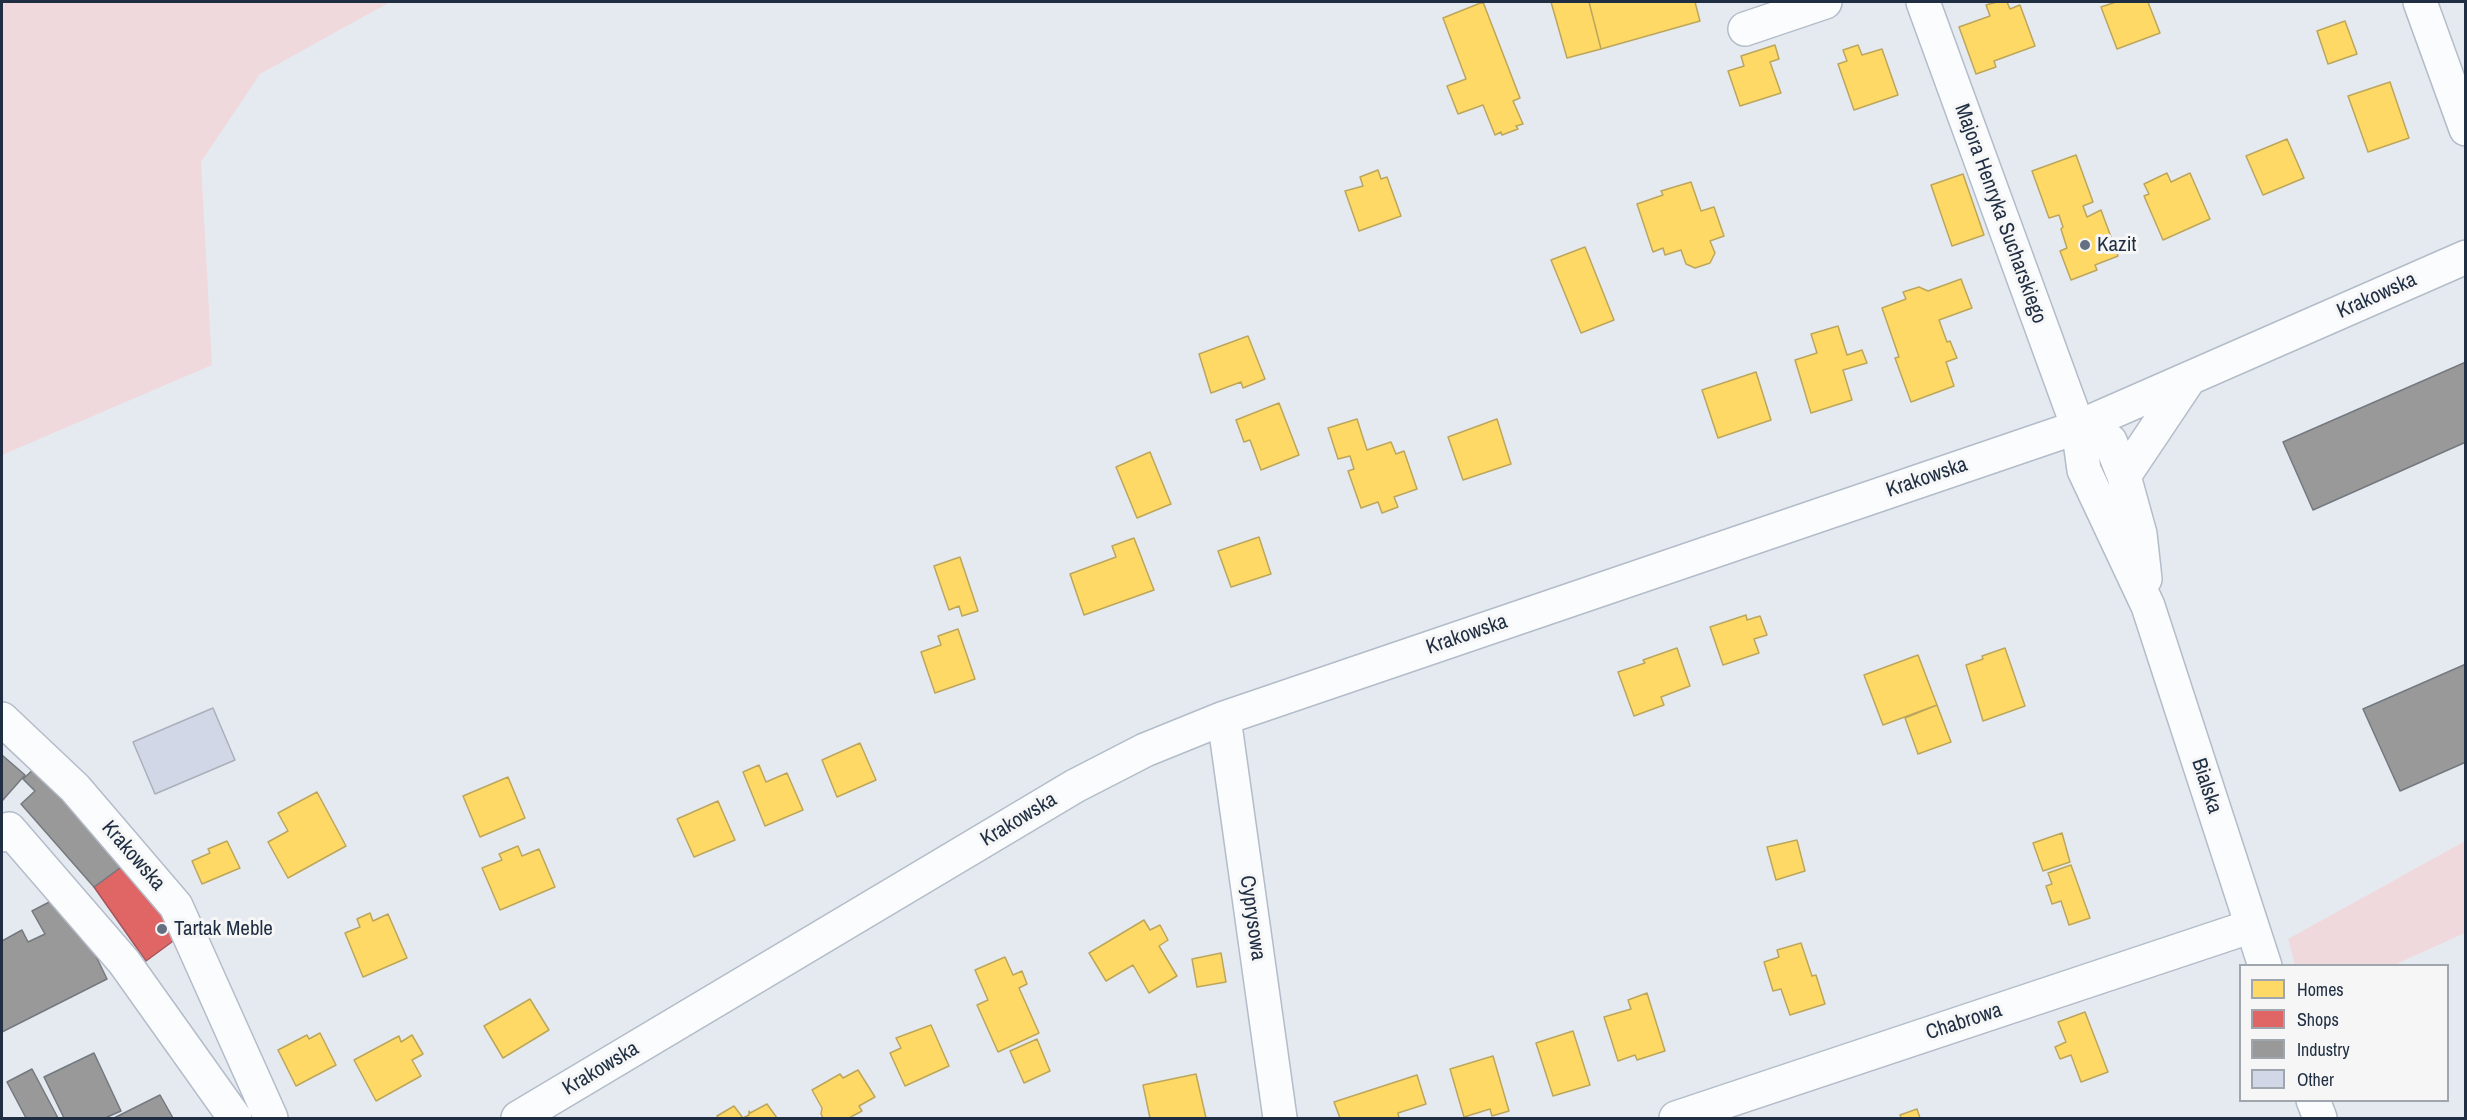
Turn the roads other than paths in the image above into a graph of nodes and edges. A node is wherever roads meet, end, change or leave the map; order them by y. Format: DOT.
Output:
graph roads {
  1 [pos="1825,2"];
  2 [pos="1923,2"];
  3 [pos="2420,2"];
  4 [pos="1744,29"];
  5 [pos="2466,129"];
  6 [pos="2466,257"];
  7 [pos="2188,379"];
  8 [pos="2078,427"];
  9 [pos="2041,439"];
  10 [pos="2084,470"];
  11 [pos="2124,476"];
  12 [pos="2148,606"];
  13 [pos="1224,718"];
  14 [pos="2,719"];
  15 [pos="2,835"];
  16 [pos="2252,926"];
  17 [pos="2264,964"];
  18 [pos="2313,1102"];
  19 [pos="236,1119"];
  20 [pos="271,1119"];
  21 [pos="518,1119"];
  22 [pos="1280,1119"];
  23 [pos="1676,1119"];
  24 [pos="2320,1119"];
  1 -- 4 [label="street"];
  2 -- 8 [label="street, Majora Henryka Sucharskiego"];
  3 -- 5 [label="street"];
  6 -- 7 [label="street, Krakowska"];
  7 -- 8 [label="street, Krakowska"];
  7 -- 11 [label="street"];
  8 -- 9 [label="street, Krakowska"];
  8 -- 10 [label="street, Bialska"];
  8 -- 11 [label="street, Bialska"];
  9 -- 10 [label="street, Bialska"];
  9 -- 13 [label="street, Krakowska"];
  10 -- 12 [label="street, Bialska"];
  11 -- 12 [label="street, Bialska"];
  12 -- 16 [label="street, Bialska"];
  13 -- 21 [label="street, Krakowska"];
  13 -- 22 [label="street, Cyprysowa"];
  14 -- 20 [label="street, Krakowska"];
  15 -- 19 [label="street"];
  16 -- 17 [label="street, Bialska"];
  16 -- 23 [label="street, Chabrowa"];
  18 -- 24 [label="street"];
}
